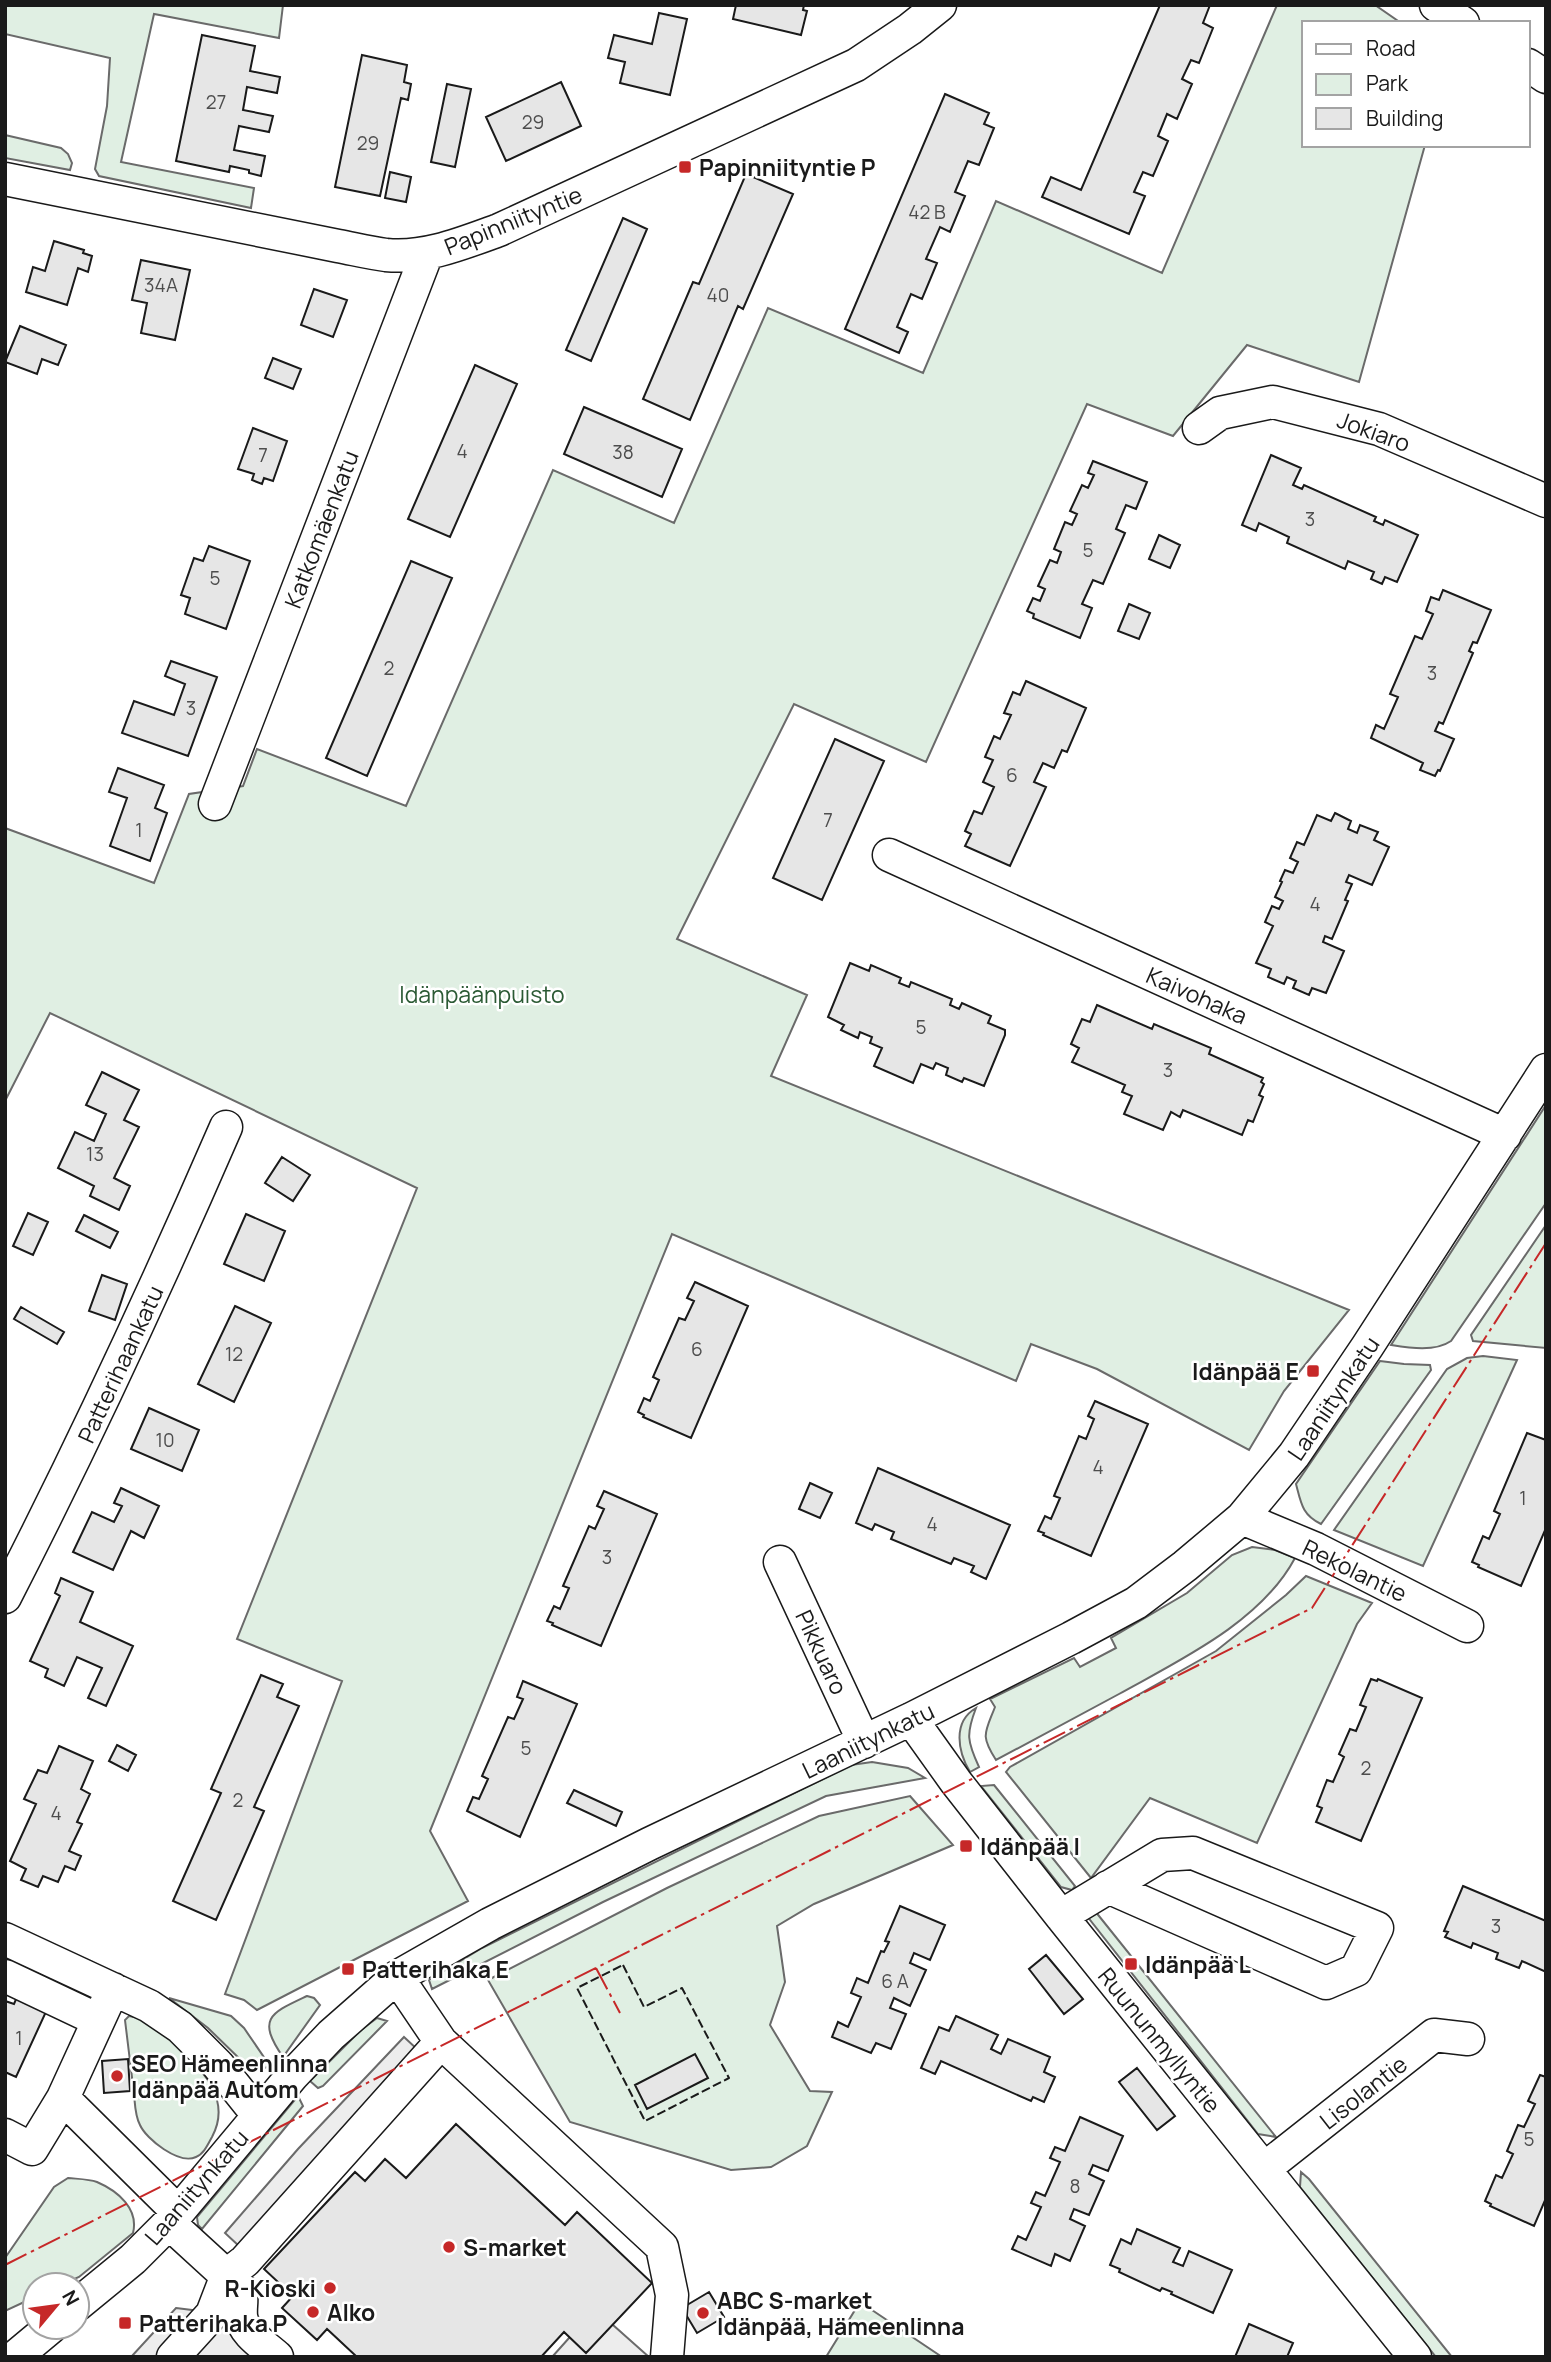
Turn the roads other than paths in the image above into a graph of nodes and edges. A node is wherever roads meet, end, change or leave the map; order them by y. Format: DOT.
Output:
graph roads {
  1 [pos="940,5"];
  2 [pos="1436,5"];
  3 [pos="1460,21"];
  4 [pos="1530,66"];
  5 [pos="1546,77"];
  6 [pos="5,179"];
  7 [pos="427,253"];
  8 [pos="1199,428"];
  9 [pos="1546,501"];
  10 [pos="215,804"];
  11 [pos="889,855"];
  12 [pos="1546,1070"];
  13 [pos="226,1127"];
  14 [pos="1505,1135"];
  15 [pos="1242,1518"];
  16 [pos="780,1562"];
  17 [pos="5,1597"];
  18 [pos="1467,1626"];
  19 [pos="911,1719"];
  20 [pos="864,1742"];
  21 [pos="1108,1887"];
  22 [pos="1061,1916"];
  23 [pos="5,1939"];
  24 [pos="5,1976"];
  25 [pos="397,1977"];
  26 [pos="113,1989"];
  27 [pos="98,2020"];
  28 [pos="1468,2039"];
  29 [pos="441,2042"];
  30 [pos="63,2098"];
  31 [pos="258,2115"];
  32 [pos="5,2135"];
  33 [pos="1264,2169"];
  34 [pos="173,2218"];
  35 [pos="227,2275"];
  36 [pos="91,2292"];
  37 [pos="21,2329"];
  38 [pos="5,2336"];
  39 [pos="34,2341"];
  40 [pos="15,2357"];
  41 [pos="173,2357"];
  42 [pos="277,2357"];
  43 [pos="667,2357"];
  44 [pos="1415,2357"];
  1 -- 7 [label="street, Papinniityntie"];
  2 -- 3 [label="street"];
  4 -- 5 [label="street"];
  6 -- 7 [label="street, Papinniityntie"];
  7 -- 10 [label="street, Katkomäenkatu"];
  8 -- 9 [label="street, Jokiaro"];
  11 -- 14 [label="street, Kaivohaka"];
  12 -- 14 [label="street, Laaniitynkatu"];
  13 -- 17 [label="street, Patterihaankatu"];
  14 -- 15 [label="street, Laaniitynkatu"];
  15 -- 18 [label="street, Rekolantie"];
  15 -- 19 [label="street, Laaniitynkatu"];
  16 -- 20 [label="street, Pikkuaro"];
  19 -- 20 [label="street, Laaniitynkatu"];
  19 -- 22 [label="street, Ruununmyllyntie"];
  20 -- 25 [label="street, Laaniitynkatu"];
  21 -- 21 [label="street"];
  21 -- 22 [label="street"];
  22 -- 33 [label="street, Ruununmyllyntie"];
  23 -- 26 [label="street"];
  24 -- 27 [label="street"];
  25 -- 29 [label="street"];
  25 -- 31 [label="street, Laaniitynkatu"];
  26 -- 27 [label="street"];
  26 -- 31 [label="street"];
  27 -- 30 [label="street"];
  28 -- 33 [label="street, Lisolantie"];
  29 -- 35 [label="street"];
  29 -- 43 [label="street"];
  30 -- 32 [label="street"];
  30 -- 34 [label="street"];
  31 -- 34 [label="street, Laaniitynkatu"];
  33 -- 44 [label="street, Ruununmyllyntie"];
  34 -- 35 [label="street"];
  34 -- 36 [label="street, Laaniitynkatu"];
  35 -- 41 [label="street"];
  35 -- 42 [label="street"];
  37 -- 38 [label="street"];
  39 -- 40 [label="street"];
}
